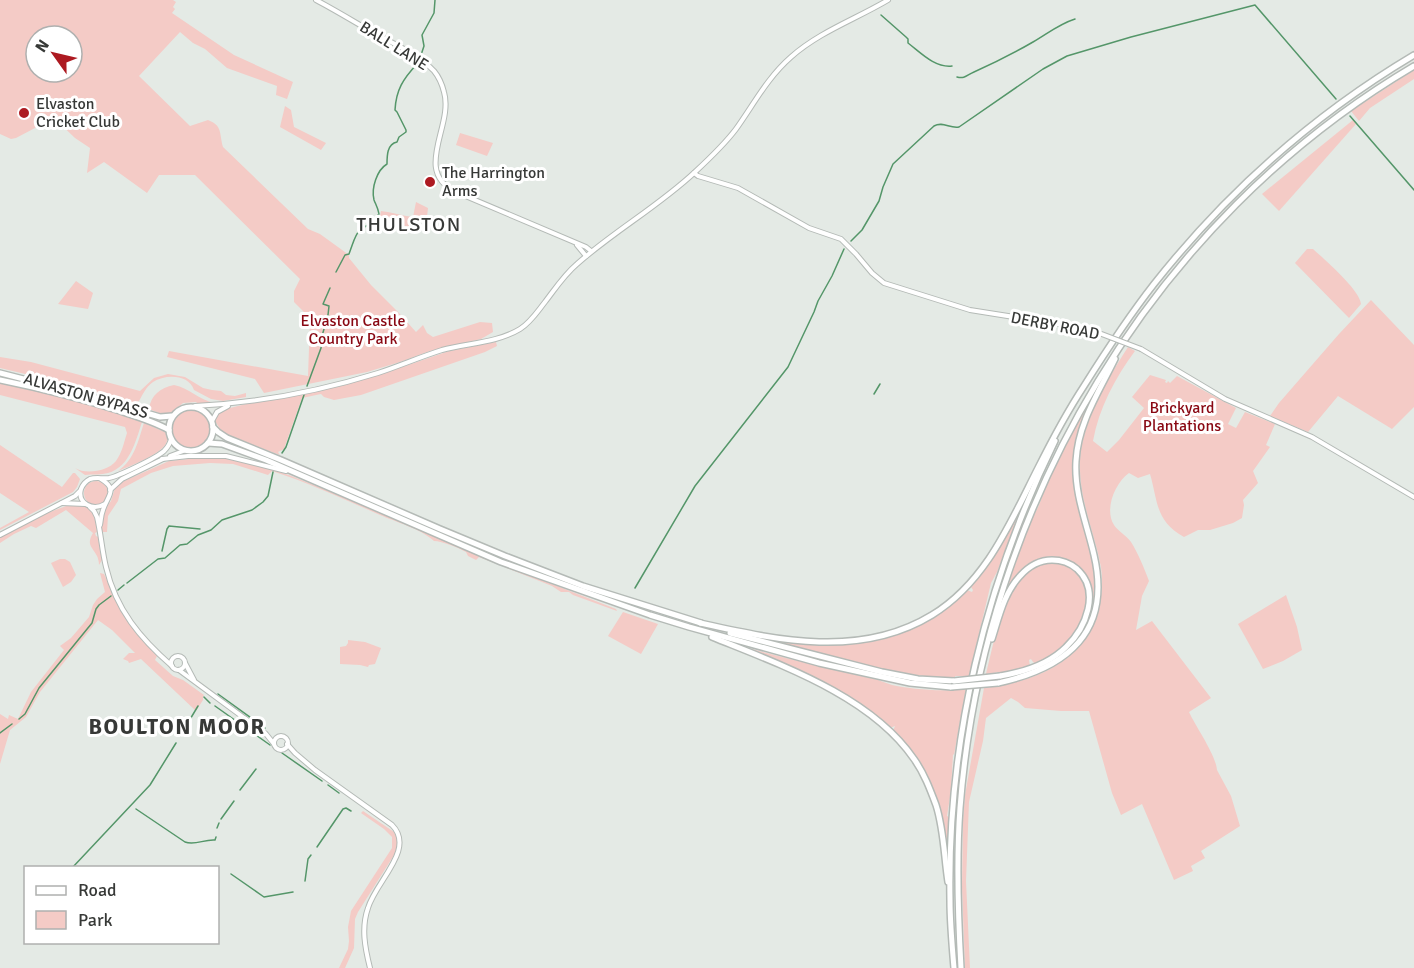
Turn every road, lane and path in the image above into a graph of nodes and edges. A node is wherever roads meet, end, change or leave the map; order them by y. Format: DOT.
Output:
graph roads {
  1 [pos="316,0"];
  2 [pos="888,0"];
  3 [pos="1414,55"];
  4 [pos="1414,66"];
  5 [pos="694,173"];
  6 [pos="574,243"];
  7 [pos="591,251"];
  8 [pos="586,256"];
  9 [pos="1120,346"];
  10 [pos="1098,364"];
  11 [pos="0,373"];
  12 [pos="0,380"];
  13 [pos="232,404"];
  14 [pos="195,406"];
  15 [pos="139,414"];
  16 [pos="172,417"];
  17 [pos="213,424"];
  18 [pos="169,430"];
  19 [pos="171,439"];
  20 [pos="208,443"];
  21 [pos="186,450"];
  22 [pos="162,459"];
  23 [pos="298,473"];
  24 [pos="100,479"];
  25 [pos="81,490"];
  26 [pos="110,490"];
  27 [pos="1414,497"];
  28 [pos="61,503"];
  29 [pos="105,504"];
  30 [pos="88,505"];
  31 [pos="100,529"];
  32 [pos="0,535"];
  33 [pos="700,623"];
  34 [pos="689,627"];
  35 [pos="160,655"];
  36 [pos="176,656"];
  37 [pos="185,663"];
  38 [pos="172,666"];
  39 [pos="179,670"];
  40 [pos="980,674"];
  41 [pos="999,679"];
  42 [pos="196,683"];
  43 [pos="952,684"];
  44 [pos="266,734"];
  45 [pos="278,737"];
  46 [pos="274,744"];
  47 [pos="288,744"];
  48 [pos="283,749"];
  49 [pos="295,753"];
  50 [pos="950,899"];
  51 [pos="370,968"];
  52 [pos="954,968"];
  53 [pos="961,968"];
  1 -- 6 [label="street, BALL LANE"];
  2 -- 5 [label="street"];
  3 -- 10 [label="highway"];
  4 -- 9 [label="highway"];
  5 -- 7 [label="street"];
  5 -- 27 [label="street, DERBY ROAD, bridge"];
  6 -- 7 [label="street"];
  6 -- 8 [label="street"];
  7 -- 8 [label="street"];
  8 -- 13 [label="street"];
  9 -- 40 [label="highway"];
  9 -- 41 [label="highway"];
  10 -- 33 [label="highway"];
  10 -- 50 [label="highway"];
  11 -- 15 [label="highway, ALVASTON BYPASS"];
  12 -- 15 [label="highway, ALVASTON BYPASS"];
  13 -- 14 [label="street"];
  13 -- 17 [label="street"];
  14 -- 16 [label="highway"];
  14 -- 17 [label="highway"];
  15 -- 16 [label="highway, ALVASTON BYPASS"];
  15 -- 18 [label="highway, ALVASTON BYPASS"];
  16 -- 18 [label="highway"];
  17 -- 20 [label="highway"];
  17 -- 33 [label="highway"];
  18 -- 19 [label="highway"];
  19 -- 21 [label="highway"];
  19 -- 24 [label="street"];
  20 -- 21 [label="highway"];
  20 -- 23 [label="highway"];
  21 -- 22 [label="street"];
  22 -- 23 [label="street"];
  22 -- 26 [label="street"];
  23 -- 34 [label="highway"];
  24 -- 25 [label="street"];
  24 -- 26 [label="street"];
  25 -- 28 [label="street"];
  25 -- 30 [label="street"];
  26 -- 29 [label="street"];
  28 -- 30 [label="street"];
  28 -- 32 [label="street"];
  29 -- 30 [label="street"];
  29 -- 31 [label="street"];
  30 -- 31 [label="street"];
  31 -- 35 [label="street"];
  33 -- 43 [label="highway"];
  34 -- 43 [label="highway"];
  34 -- 50 [label="highway"];
  35 -- 36 [label="street"];
  35 -- 38 [label="street"];
  36 -- 37 [label="street"];
  36 -- 38 [label="street"];
  37 -- 39 [label="street"];
  37 -- 42 [label="street"];
  38 -- 39 [label="street"];
  39 -- 42 [label="street"];
  40 -- 41 [label="highway"];
  40 -- 53 [label="highway"];
  41 -- 43 [label="highway, bridge"];
  42 -- 44 [label="street"];
  44 -- 45 [label="street"];
  44 -- 46 [label="street"];
  45 -- 46 [label="street"];
  45 -- 47 [label="street"];
  46 -- 48 [label="street"];
  47 -- 48 [label="street"];
  47 -- 49 [label="street"];
  48 -- 49 [label="street"];
  49 -- 51 [label="street"];
  50 -- 52 [label="highway"];
}
